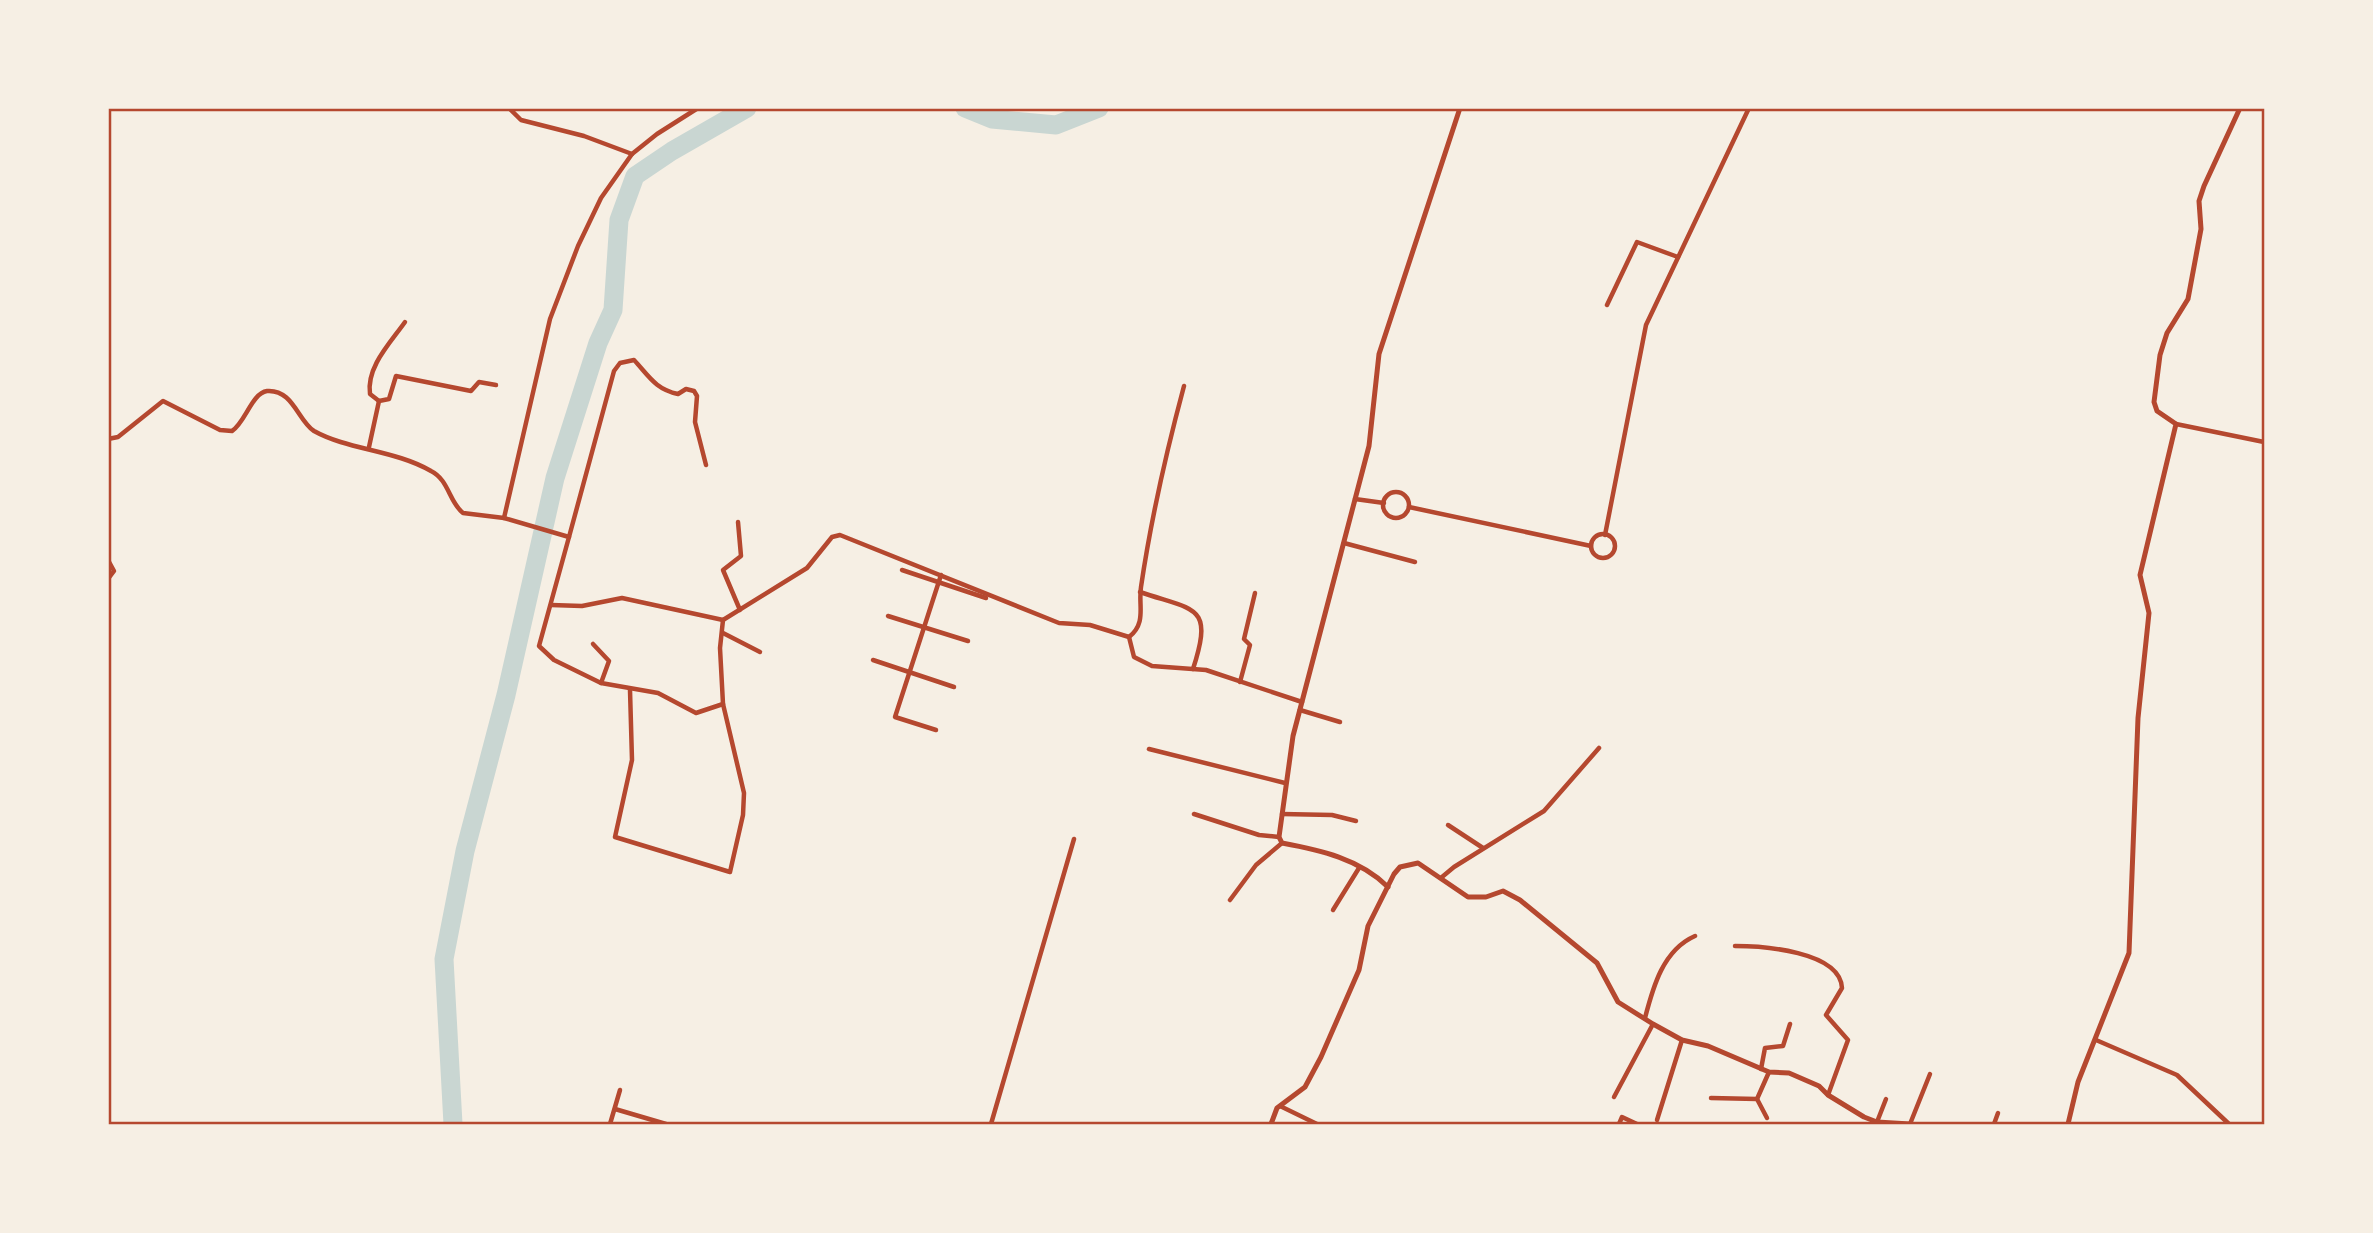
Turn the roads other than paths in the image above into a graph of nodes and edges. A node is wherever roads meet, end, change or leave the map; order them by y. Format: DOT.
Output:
graph roads {
  1 [pos="509,108"];
  2 [pos="698,108"];
  3 [pos="1460,108"];
  4 [pos="1749,108"];
  5 [pos="2240,108"];
  6 [pos="632,154"];
  7 [pos="1678,257"];
  8 [pos="1607,305"];
  9 [pos="405,322"];
  10 [pos="496,385"];
  11 [pos="1184,386"];
  12 [pos="379,401"];
  13 [pos="2176,425"];
  14 [pos="108,439"];
  15 [pos="2264,442"];
  16 [pos="369,447"];
  17 [pos="706,465"];
  18 [pos="1355,499"];
  19 [pos="1384,503"];
  20 [pos="1409,507"];
  21 [pos="504,518"];
  22 [pos="738,522"];
  23 [pos="1605,535"];
  24 [pos="569,537"];
  25 [pos="1344,544"];
  26 [pos="1591,546"];
  27 [pos="108,560"];
  28 [pos="1415,562"];
  29 [pos="902,570"];
  30 [pos="941,575"];
  31 [pos="108,579"];
  32 [pos="939,582"];
  33 [pos="1140,592"];
  34 [pos="1255,593"];
  35 [pos="986,598"];
  36 [pos="551,605"];
  37 [pos="740,610"];
  38 [pos="888,616"];
  39 [pos="723,620"];
  40 [pos="924,627"];
  41 [pos="723,633"];
  42 [pos="1129,637"];
  43 [pos="968,642"];
  44 [pos="593,644"];
  45 [pos="760,652"];
  46 [pos="873,660"];
  47 [pos="1193,669"];
  48 [pos="909,672"];
  49 [pos="1240,681"];
  50 [pos="601,683"];
  51 [pos="954,687"];
  52 [pos="631,690"];
  53 [pos="1302,702"];
  54 [pos="723,704"];
  55 [pos="1300,710"];
  56 [pos="1340,722"];
  57 [pos="936,730"];
  58 [pos="1600,748"];
  59 [pos="1149,749"];
  60 [pos="1285,783"];
  61 [pos="1194,814"];
  62 [pos="1282,814"];
  63 [pos="1356,821"];
  64 [pos="1448,825"];
  65 [pos="1074,839"];
  66 [pos="1281,840"];
  67 [pos="1483,848"];
  68 [pos="1359,868"];
  69 [pos="1442,877"];
  70 [pos="1388,887"];
  71 [pos="1230,900"];
  72 [pos="1333,910"];
  73 [pos="1695,936"];
  74 [pos="1735,946"];
  75 [pos="1645,1018"];
  76 [pos="1653,1024"];
  77 [pos="1790,1024"];
  78 [pos="1682,1040"];
  79 [pos="2096,1040"];
  80 [pos="1761,1069"];
  81 [pos="1769,1072"];
  82 [pos="1930,1074"];
  83 [pos="620,1090"];
  84 [pos="1828,1095"];
  85 [pos="1614,1097"];
  86 [pos="1711,1098"];
  87 [pos="1757,1099"];
  88 [pos="1886,1099"];
  89 [pos="1280,1105"];
  90 [pos="615,1109"];
  91 [pos="1998,1113"];
  92 [pos="1767,1118"];
  93 [pos="1657,1120"];
  94 [pos="1877,1122"];
  95 [pos="1910,1124"];
  96 [pos="610,1125"];
  97 [pos="666,1125"];
  98 [pos="990,1125"];
  99 [pos="1271,1125"];
  100 [pos="1317,1125"];
  101 [pos="1619,1125"];
  102 [pos="1637,1125"];
  103 [pos="1994,1125"];
  104 [pos="2068,1125"];
  105 [pos="2229,1125"];
  1 -- 6 [label="street"];
  2 -- 6 [label="street"];
  3 -- 18 [label="street"];
  4 -- 7 [label="street"];
  5 -- 13 [label="street"];
  6 -- 21 [label="street"];
  7 -- 8 [label="street"];
  7 -- 23 [label="street"];
  9 -- 12 [label="street"];
  10 -- 12 [label="street"];
  11 -- 33 [label="street"];
  12 -- 16 [label="street"];
  13 -- 15 [label="street"];
  13 -- 79 [label="street"];
  14 -- 16 [label="street"];
  16 -- 21 [label="street"];
  17 -- 24 [label="street"];
  18 -- 19 [label="street"];
  18 -- 25 [label="street"];
  19 -- 20 [label="street"];
  19 -- 20 [label="street"];
  20 -- 26 [label="street"];
  21 -- 24 [label="street"];
  22 -- 37 [label="street"];
  23 -- 26 [label="street"];
  23 -- 26 [label="street"];
  24 -- 36 [label="street"];
  25 -- 28 [label="street"];
  25 -- 53 [label="street"];
  27 -- 31 [label="street"];
  29 -- 32 [label="street"];
  30 -- 32 [label="street"];
  30 -- 37 [label="street"];
  30 -- 42 [label="street"];
  32 -- 35 [label="street"];
  32 -- 40 [label="street"];
  33 -- 42 [label="street"];
  33 -- 47 [label="street"];
  34 -- 49 [label="street"];
  36 -- 39 [label="street"];
  36 -- 50 [label="street"];
  37 -- 39 [label="street"];
  38 -- 40 [label="street"];
  39 -- 41 [label="street"];
  40 -- 43 [label="street"];
  40 -- 48 [label="street"];
  41 -- 45 [label="street"];
  41 -- 54 [label="street"];
  42 -- 47 [label="street"];
  44 -- 50 [label="street"];
  46 -- 48 [label="street"];
  47 -- 49 [label="street"];
  48 -- 51 [label="street"];
  48 -- 57 [label="street"];
  49 -- 53 [label="street"];
  50 -- 52 [label="street"];
  52 -- 54 [label="street"];
  52 -- 54 [label="street"];
  53 -- 55 [label="street"];
  55 -- 56 [label="street"];
  55 -- 60 [label="street"];
  58 -- 67 [label="street"];
  59 -- 60 [label="street"];
  60 -- 62 [label="street"];
  61 -- 66 [label="street"];
  62 -- 63 [label="street"];
  62 -- 66 [label="street"];
  64 -- 67 [label="street"];
  65 -- 98 [label="street"];
  66 -- 68 [label="street"];
  66 -- 71 [label="street"];
  67 -- 69 [label="street"];
  68 -- 70 [label="street"];
  68 -- 72 [label="street"];
  69 -- 70 [label="street"];
  69 -- 75 [label="street"];
  70 -- 89 [label="street"];
  73 -- 75 [label="street"];
  74 -- 84 [label="street"];
  75 -- 76 [label="street"];
  76 -- 78 [label="street"];
  76 -- 85 [label="street"];
  77 -- 80 [label="street"];
  78 -- 80 [label="street"];
  78 -- 93 [label="street"];
  79 -- 104 [label="street"];
  79 -- 105 [label="street"];
  80 -- 81 [label="street"];
  81 -- 84 [label="street"];
  81 -- 87 [label="street"];
  82 -- 95 [label="street"];
  83 -- 90 [label="street"];
  84 -- 94 [label="street"];
  86 -- 87 [label="street"];
  87 -- 92 [label="street"];
  88 -- 94 [label="street"];
  89 -- 99 [label="street"];
  89 -- 100 [label="street"];
  90 -- 96 [label="street"];
  90 -- 97 [label="street"];
  91 -- 103 [label="street"];
  94 -- 95 [label="street"];
  101 -- 102 [label="street"];
}
